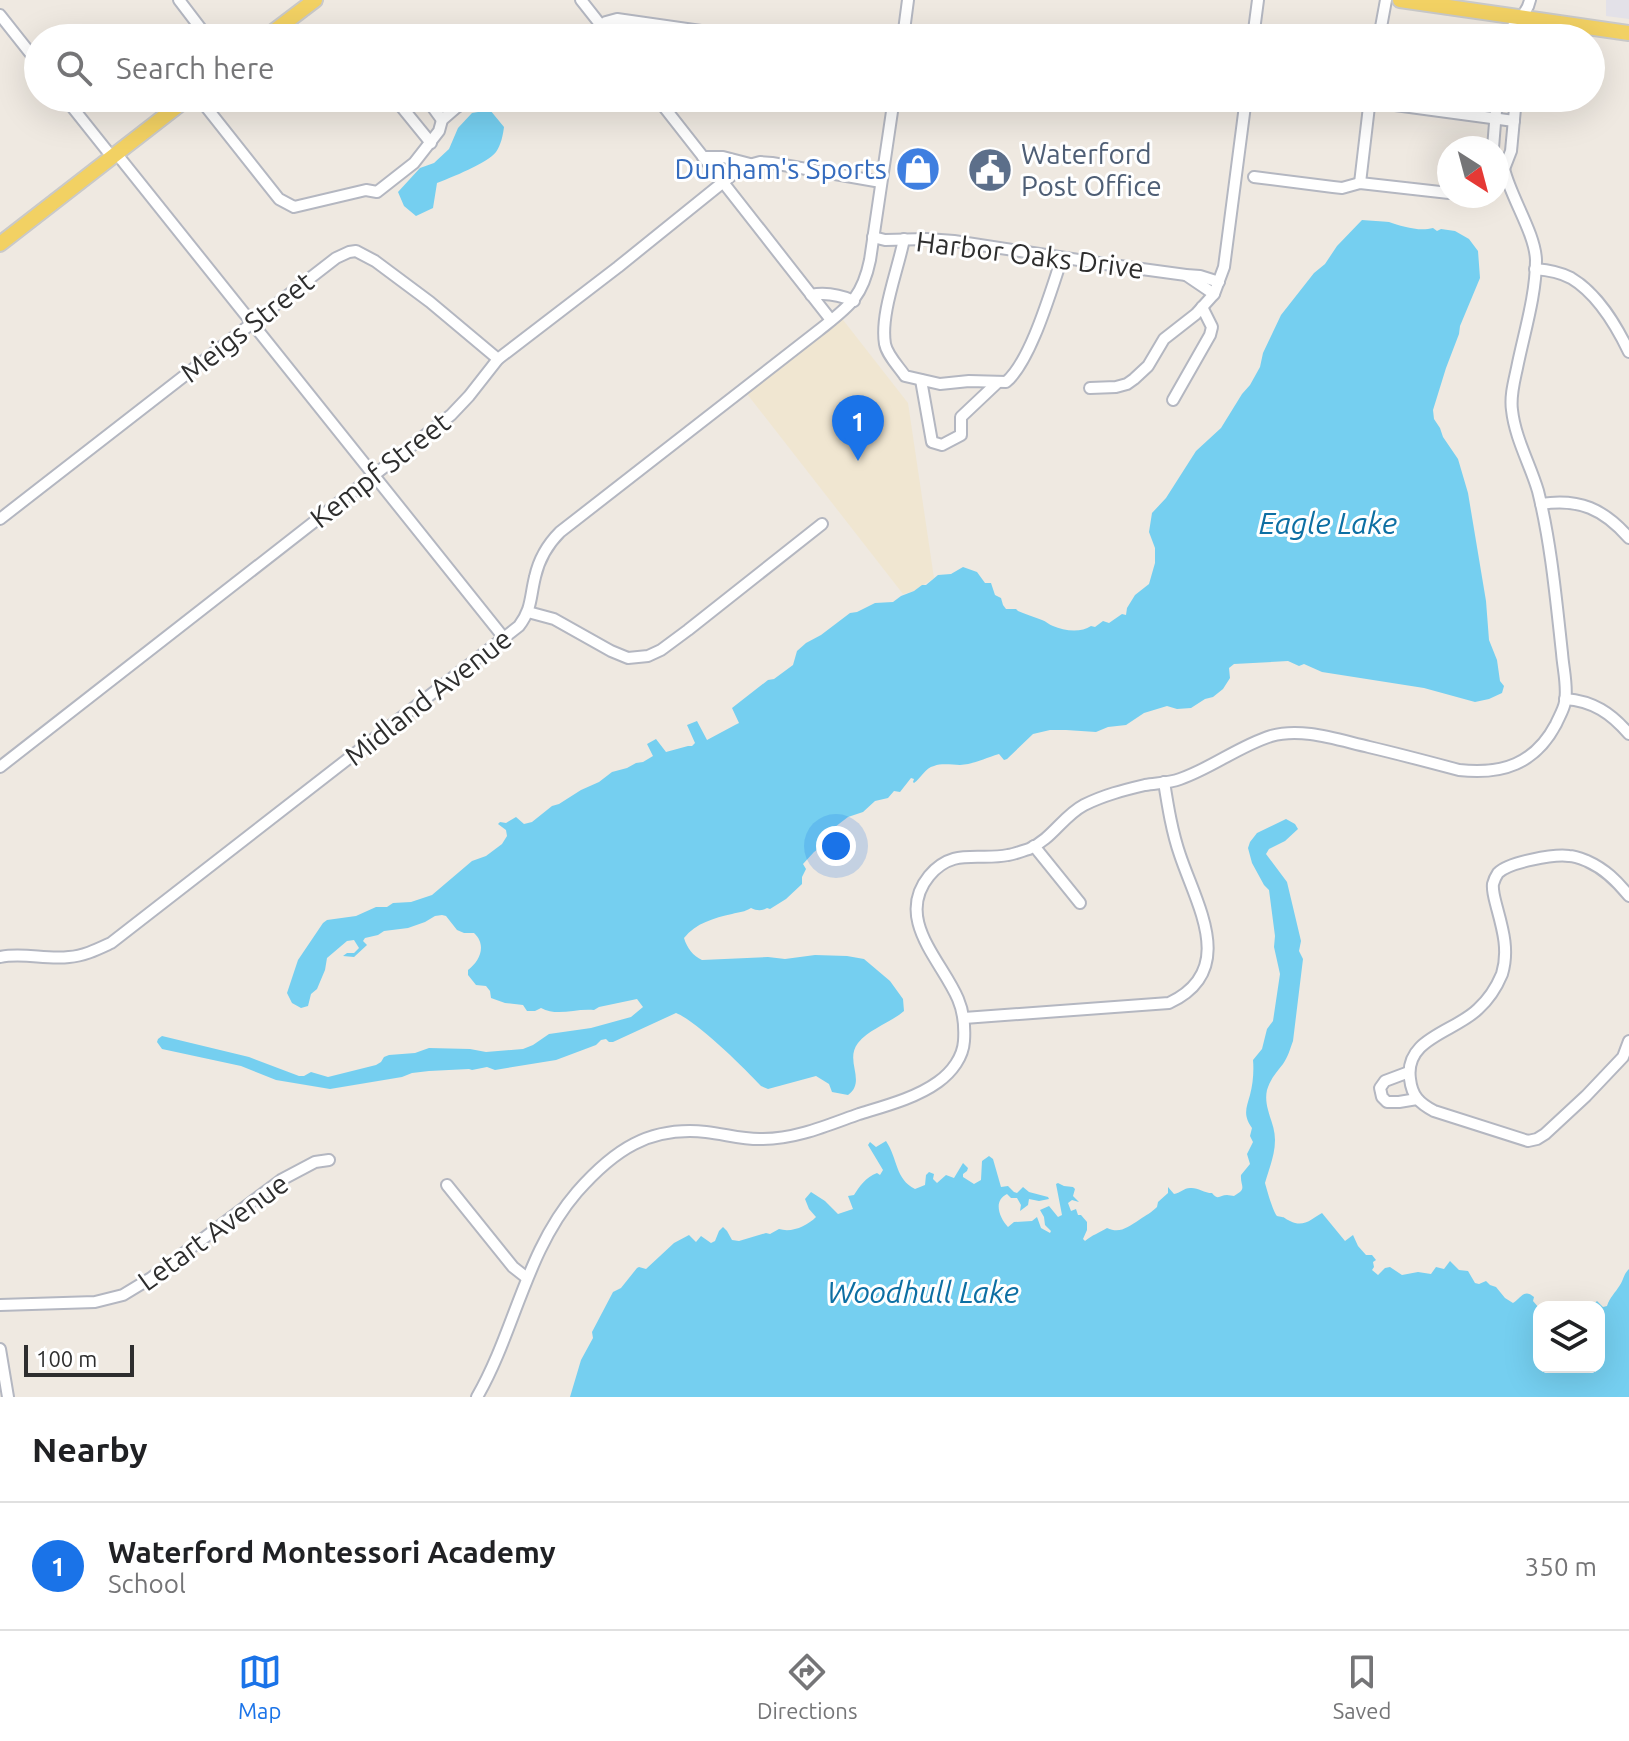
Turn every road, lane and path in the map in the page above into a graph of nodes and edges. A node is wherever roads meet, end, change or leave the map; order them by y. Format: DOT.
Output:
graph roads {
  1 [pos="315,0"];
  2 [pos="581,0"];
  3 [pos="908,0"];
  4 [pos="1258,0"];
  5 [pos="1386,0"];
  6 [pos="1400,0"];
  7 [pos="1530,0"];
  8 [pos="179,1"];
  9 [pos="0,15"];
  10 [pos="1522,17"];
  11 [pos="197,24"];
  12 [pos="283,24"];
  13 [pos="599,24"];
  14 [pos="604,24"];
  15 [pos="652,24"];
  16 [pos="905,24"];
  17 [pos="1255,24"];
  18 [pos="1382,24"];
  19 [pos="1515,24"];
  20 [pos="1522,24"];
  21 [pos="1569,24"];
  22 [pos="1605,29"];
  23 [pos="1629,33"];
  24 [pos="24,45"];
  25 [pos="77,112"];
  26 [pos="170,112"];
  27 [pos="210,112"];
  28 [pos="406,112"];
  29 [pos="436,112"];
  30 [pos="451,112"];
  31 [pos="668,112"];
  32 [pos="892,112"];
  33 [pos="1244,112"];
  34 [pos="1369,112"];
  35 [pos="1448,112"];
  36 [pos="1495,112"];
  37 [pos="1515,112"];
  38 [pos="1494,119"];
  39 [pos="442,120"];
  40 [pos="1514,121"];
  41 [pos="1493,136"];
  42 [pos="431,143"];
  43 [pos="114,155"];
  44 [pos="1509,156"];
  45 [pos="703,157"];
  46 [pos="750,164"];
  47 [pos="1254,177"];
  48 [pos="881,182"];
  49 [pos="724,183"];
  50 [pos="1360,183"];
  51 [pos="1509,186"];
  52 [pos="1437,192"];
  53 [pos="873,237"];
  54 [pos="904,239"];
  55 [pos="0,244"];
  56 [pos="1062,258"];
  57 [pos="1535,269"];
  58 [pos="1186,275"];
  59 [pos="1219,282"];
  60 [pos="1214,294"];
  61 [pos="811,295"];
  62 [pos="854,301"];
  63 [pos="1202,307"];
  64 [pos="831,320"];
  65 [pos="253,324"];
  66 [pos="1629,352"];
  67 [pos="498,359"];
  68 [pos="921,380"];
  69 [pos="997,383"];
  70 [pos="1090,388"];
  71 [pos="1173,400"];
  72 [pos="374,475"];
  73 [pos="1541,504"];
  74 [pos="0,519"];
  75 [pos="822,524"];
  76 [pos="1629,538"];
  77 [pos="528,612"];
  78 [pos="504,638"];
  79 [pos="1565,699"];
  80 [pos="1629,734"];
  81 [pos="0,767"];
  82 [pos="1164,782"];
  83 [pos="1034,846"];
  84 [pos="1629,896"];
  85 [pos="1080,903"];
  86 [pos="0,957"];
  87 [pos="964,1018"];
  88 [pos="1629,1041"];
  89 [pos="1409,1072"];
  90 [pos="1417,1099"];
  91 [pos="329,1160"];
  92 [pos="447,1185"];
  93 [pos="527,1278"];
  94 [pos="0,1305"];
  95 [pos="0,1349"];
  96 [pos="8,1397"];
  97 [pos="477,1397"];
  1 -- 12 [label="main road"];
  2 -- 13 [label="street"];
  3 -- 16 [label="street"];
  4 -- 17 [label="street"];
  5 -- 18 [label="street"];
  6 -- 10 [label="main road"];
  7 -- 10 [label="street"];
  8 -- 11 [label="street"];
  9 -- 24 [label="street"];
  10 -- 19 [label="street"];
  10 -- 20 [label="street"];
  10 -- 21 [label="main road"];
  14 -- 15 [label="street"];
  22 -- 23 [label="main road"];
  25 -- 43 [label="street"];
  26 -- 43 [label="main road"];
  27 -- 42 [label="street"];
  28 -- 42 [label="street"];
  29 -- 39 [label="street"];
  30 -- 39 [label="street"];
  31 -- 45 [label="street"];
  32 -- 48 [label="street, Midland Avenue"];
  33 -- 59 [label="street"];
  34 -- 50 [label="street"];
  35 -- 38 [label="street"];
  36 -- 38 [label="street"];
  37 -- 40 [label="street"];
  38 -- 40 [label="street"];
  38 -- 41 [label="street"];
  39 -- 42 [label="street"];
  40 -- 44 [label="street"];
  43 -- 55 [label="main road"];
  43 -- 65 [label="street"];
  45 -- 46 [label="street"];
  45 -- 49 [label="street"];
  46 -- 48 [label="street"];
  46 -- 49 [label="street, Kempf Street"];
  47 -- 50 [label="street"];
  48 -- 53 [label="street, Midland Avenue"];
  49 -- 61 [label="street"];
  49 -- 67 [label="street, Kempf Street"];
  50 -- 52 [label="street"];
  51 -- 57 [label="street"];
  53 -- 54 [label="street, Harbor Oaks Drive"];
  53 -- 62 [label="street, Midland Avenue"];
  54 -- 56 [label="street, Harbor Oaks Drive"];
  54 -- 68 [label="street"];
  56 -- 58 [label="street, Harbor Oaks Drive"];
  56 -- 69 [label="street"];
  57 -- 66 [label="street"];
  57 -- 73 [label="street"];
  58 -- 59 [label="street, Harbor Oaks Drive"];
  58 -- 60 [label="street"];
  59 -- 60 [label="street"];
  60 -- 63 [label="street"];
  61 -- 62 [label="street"];
  61 -- 64 [label="street"];
  62 -- 64 [label="street, Midland Avenue"];
  63 -- 70 [label="street"];
  63 -- 71 [label="street"];
  64 -- 77 [label="street, Midland Avenue"];
  65 -- 67 [label="street, Meigs Street"];
  65 -- 72 [label="street"];
  65 -- 74 [label="street, Meigs Street"];
  67 -- 72 [label="street, Kempf Street"];
  68 -- 69 [label="street"];
  68 -- 69 [label="street"];
  72 -- 78 [label="street"];
  72 -- 81 [label="street, Kempf Street"];
  73 -- 76 [label="street"];
  73 -- 79 [label="street"];
  75 -- 77 [label="street"];
  77 -- 78 [label="street, Midland Avenue"];
  78 -- 86 [label="street, Midland Avenue"];
  79 -- 80 [label="street"];
  79 -- 82 [label="street"];
  82 -- 83 [label="street"];
  82 -- 87 [label="street"];
  83 -- 85 [label="street"];
  83 -- 87 [label="street"];
  84 -- 89 [label="street"];
  87 -- 93 [label="street"];
  88 -- 90 [label="street"];
  89 -- 90 [label="street"];
  89 -- 90 [label="street"];
  91 -- 94 [label="street, Letart Avenue"];
  92 -- 93 [label="street"];
  93 -- 97 [label="street"];
  95 -- 96 [label="street"];
}
